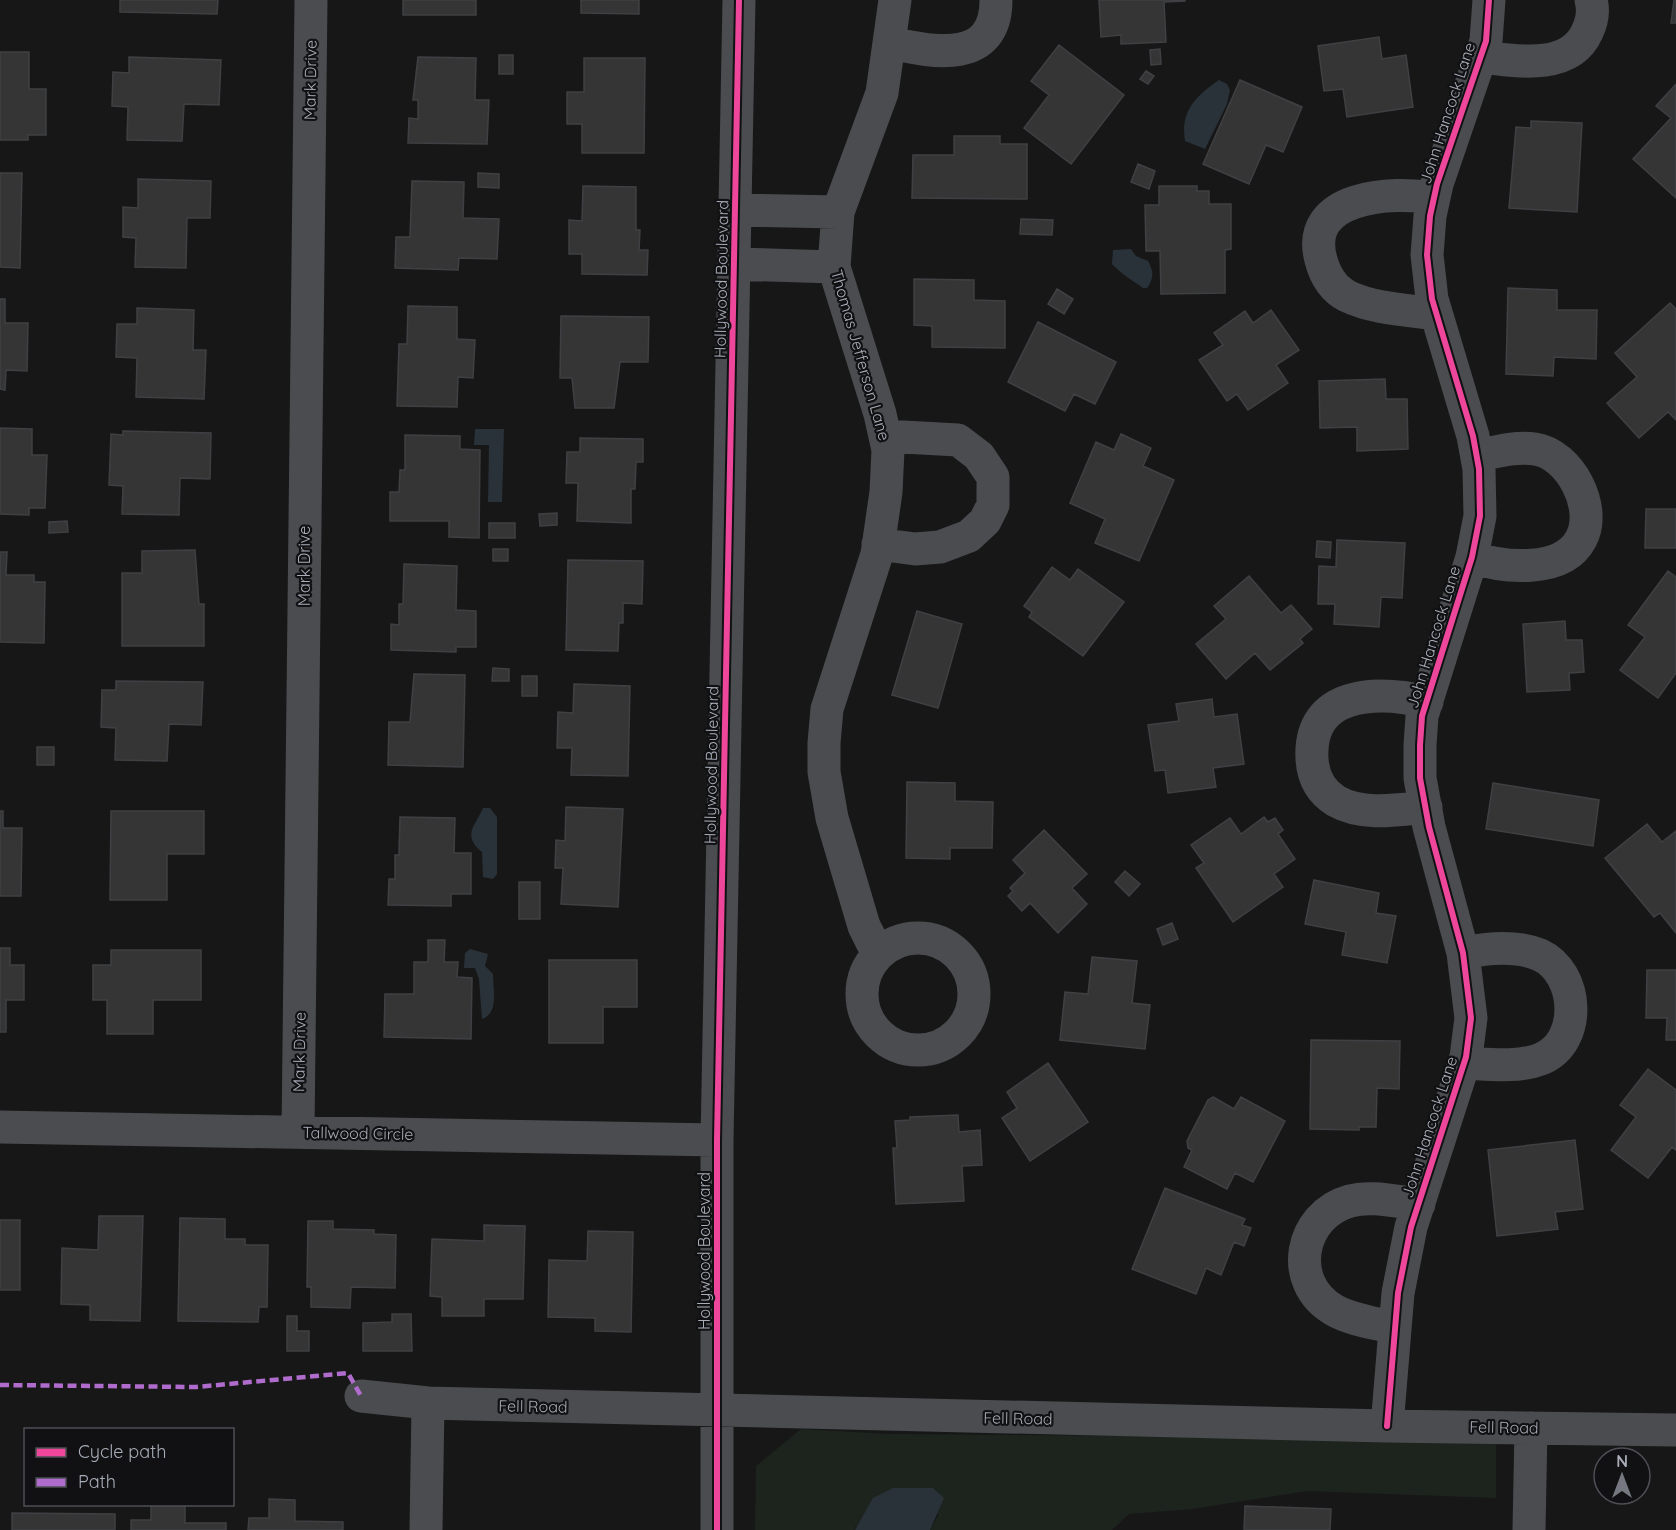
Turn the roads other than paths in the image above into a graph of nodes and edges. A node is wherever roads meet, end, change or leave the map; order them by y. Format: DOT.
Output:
graph roads {
  1 [pos="311,0"];
  2 [pos="740,0"];
  3 [pos="895,0"];
  4 [pos="996,0"];
  5 [pos="1489,0"];
  6 [pos="1591,0"];
  7 [pos="891,43"];
  8 [pos="1481,57"];
  9 [pos="1434,198"];
  10 [pos="736,210"];
  11 [pos="838,212"];
  12 [pos="735,264"];
  13 [pos="834,267"];
  14 [pos="1436,314"];
  15 [pos="885,436"];
  16 [pos="1477,456"];
  17 [pos="878,544"];
  18 [pos="1472,557"];
  19 [pos="1427,702"];
  20 [pos="1425,807"];
  21 [pos="1463,953"];
  22 [pos="878,954"];
  23 [pos="1464,1063"];
  24 [pos="0,1127"];
  25 [pos="298,1132"];
  26 [pos="717,1140"];
  27 [pos="1419,1204"];
  28 [pos="1395,1328"];
  29 [pos="361,1396"];
  30 [pos="428,1403"];
  31 [pos="718,1411"];
  32 [pos="1387,1426"];
  33 [pos="1531,1428"];
  34 [pos="1676,1430"];
  35 [pos="426,1530"];
  36 [pos="717,1530"];
  37 [pos="1529,1530"];
  1 -- 25 [label="street, Mark Drive"];
  2 -- 10 [label="street, Hollywood Boulevard"];
  3 -- 7 [label="street, Thomas Jefferson Lane"];
  4 -- 7 [label="street"];
  5 -- 8 [label="street, John Hancock Lane"];
  6 -- 8 [label="street"];
  7 -- 11 [label="street, Thomas Jefferson Lane"];
  8 -- 9 [label="street, John Hancock Lane"];
  9 -- 14 [label="street, John Hancock Lane"];
  9 -- 14 [label="street"];
  10 -- 11 [label="street"];
  10 -- 12 [label="street, Hollywood Boulevard"];
  11 -- 13 [label="street, Thomas Jefferson Lane"];
  12 -- 13 [label="street"];
  12 -- 26 [label="street, Hollywood Boulevard"];
  13 -- 15 [label="street, Thomas Jefferson Lane"];
  14 -- 16 [label="street, John Hancock Lane"];
  15 -- 17 [label="street, Thomas Jefferson Lane"];
  15 -- 17 [label="street"];
  16 -- 18 [label="street, John Hancock Lane"];
  16 -- 18 [label="street"];
  17 -- 22 [label="street, Thomas Jefferson Lane"];
  18 -- 19 [label="street, John Hancock Lane"];
  19 -- 20 [label="street, John Hancock Lane"];
  19 -- 20 [label="street"];
  20 -- 21 [label="street, John Hancock Lane"];
  21 -- 23 [label="street, John Hancock Lane"];
  21 -- 23 [label="street"];
  23 -- 27 [label="street, John Hancock Lane"];
  24 -- 25 [label="street, Tallwood Circle"];
  25 -- 26 [label="street, Tallwood Circle"];
  26 -- 31 [label="street, Hollywood Boulevard"];
  27 -- 28 [label="street, John Hancock Lane"];
  27 -- 28 [label="street"];
  28 -- 32 [label="street, John Hancock Lane"];
  29 -- 30 [label="street, Fell Road"];
  30 -- 31 [label="street, Fell Road"];
  30 -- 35 [label="street"];
  31 -- 32 [label="street, Fell Road"];
  31 -- 36 [label="street, Hollywood Boulevard"];
  32 -- 33 [label="street, Fell Road"];
  33 -- 34 [label="street, Fell Road"];
  33 -- 37 [label="street"];
}
